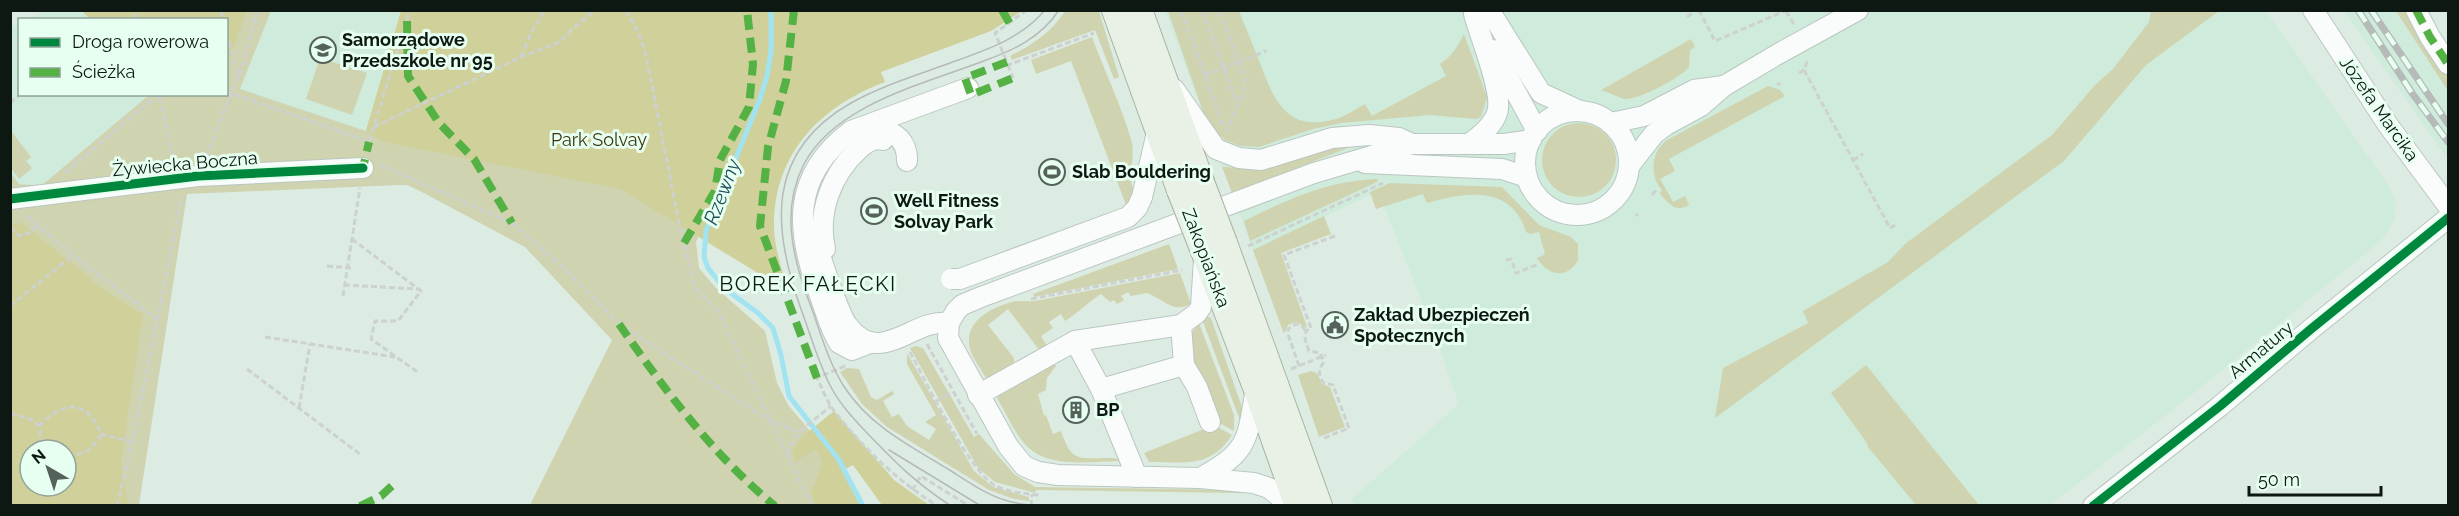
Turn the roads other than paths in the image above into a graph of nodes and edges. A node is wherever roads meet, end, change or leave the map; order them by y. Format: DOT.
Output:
graph roads {
  1 [pos="1115,10"];
  2 [pos="1139,10"];
  3 [pos="1858,10"];
  4 [pos="2313,10"];
  5 [pos="2416,10"];
  6 [pos="1479,12"];
  7 [pos="1157,59"];
  8 [pos="2448,64"];
  9 [pos="1724,86"];
  10 [pos="968,88"];
  11 [pos="1580,111"];
  12 [pos="1611,123"];
  13 [pos="1158,128"];
  14 [pos="1534,135"];
  15 [pos="884,136"];
  16 [pos="1412,144"];
  17 [pos="1469,144"];
  18 [pos="1353,163"];
  19 [pos="1629,165"];
  20 [pos="370,166"];
  21 [pos="1527,177"];
  22 [pos="1191,186"];
  23 [pos="12,199"];
  24 [pos="2448,206"];
  25 [pos="2448,218"];
  26 [pos="1224,247"];
  27 [pos="951,279"];
  28 [pos="949,323"];
  29 [pos="1181,325"];
  30 [pos="1075,341"];
  31 [pos="870,343"];
  32 [pos="1184,365"];
  33 [pos="1256,387"];
  34 [pos="1101,389"];
  35 [pos="978,395"];
  36 [pos="1210,422"];
  37 [pos="1137,477"];
  38 [pos="1200,478"];
  39 [pos="1291,506"];
  40 [pos="1298,506"];
  41 [pos="1319,506"];
  42 [pos="2093,506"];
  1 -- 13 [label="main road, Zakopiańska"];
  2 -- 7 [label="main road, Zakopiańska"];
  3 -- 9 [label="street"];
  4 -- 24 [label="street, Józefa Marcika"];
  5 -- 8 [label="street"];
  6 -- 11 [label="street"];
  6 -- 14 [label="street"];
  6 -- 17 [label="street"];
  7 -- 16 [label="street"];
  7 -- 22 [label="main road, Zakopiańska"];
  9 -- 12 [label="street"];
  9 -- 19 [label="street"];
  10 -- 31 [label="street"];
  11 -- 12 [label="street"];
  11 -- 14 [label="street"];
  12 -- 19 [label="street"];
  13 -- 22 [label="main road, Zakopiańska"];
  13 -- 27 [label="street, bridge"];
  14 -- 17 [label="street"];
  14 -- 21 [label="street"];
  15 -- 31 [label="street"];
  16 -- 17 [label="street"];
  16 -- 18 [label="street"];
  18 -- 21 [label="street"];
  18 -- 28 [label="street"];
  19 -- 21 [label="street"];
  20 -- 23 [label="street, Żywiecka Boczna"];
  22 -- 26 [label="main road, Zakopiańska, bridge"];
  25 -- 42 [label="street, Armatury"];
  26 -- 29 [label="street"];
  26 -- 33 [label="main road, Zakopiańska"];
  26 -- 41 [label="main road, Zakopiańska"];
  28 -- 31 [label="street"];
  28 -- 35 [label="street"];
  29 -- 30 [label="street"];
  29 -- 32 [label="street"];
  30 -- 34 [label="street"];
  30 -- 35 [label="street"];
  32 -- 34 [label="street"];
  32 -- 36 [label="street"];
  33 -- 38 [label="street"];
  33 -- 40 [label="main road, Zakopiańska"];
  34 -- 37 [label="street"];
  35 -- 37 [label="street"];
  37 -- 38 [label="street"];
  38 -- 39 [label="street"];
}
